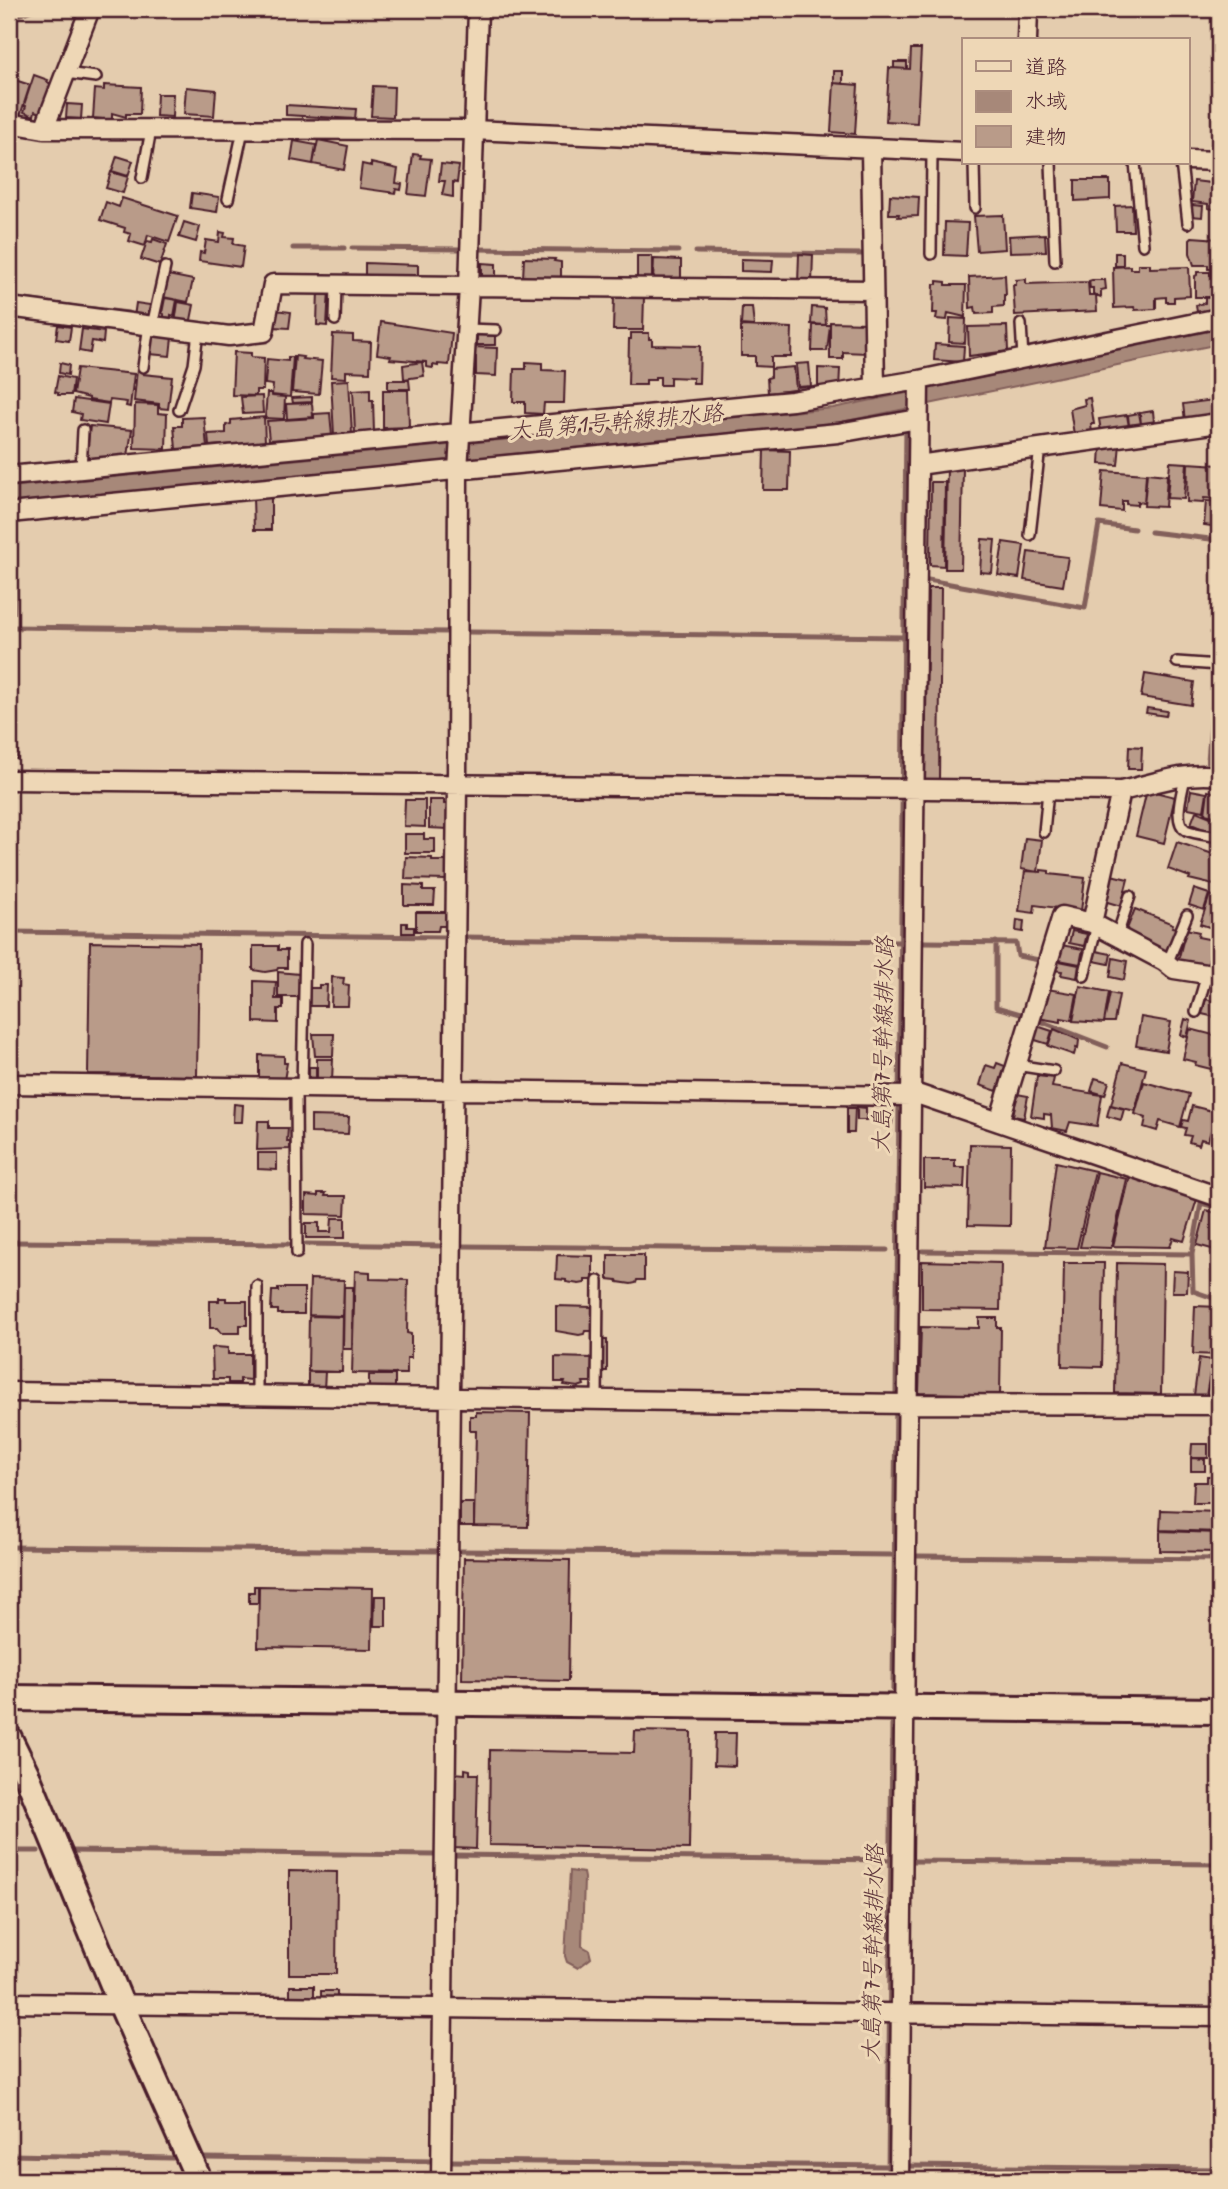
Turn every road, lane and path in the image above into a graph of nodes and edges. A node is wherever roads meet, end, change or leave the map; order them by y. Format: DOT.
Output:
graph roads {
  1 [pos="90,9"];
  2 [pos="478,9"];
  3 [pos="1028,9"];
  4 [pos="1027,38"];
  5 [pos="66,73"];
  6 [pos="96,77"];
  7 [pos="9,123"];
  8 [pos="44,129"];
  9 [pos="151,130"];
  10 [pos="243,130"];
  11 [pos="472,130"];
  12 [pos="871,149"];
  13 [pos="932,151"];
  14 [pos="962,152"];
  15 [pos="1190,160"];
  16 [pos="1219,161"];
  17 [pos="974,164"];
  18 [pos="1051,164"];
  19 [pos="1135,164"];
  20 [pos="1181,164"];
  21 [pos="142,178"];
  22 [pos="228,199"];
  23 [pos="975,208"];
  24 [pos="1188,223"];
  25 [pos="1143,245"];
  26 [pos="932,254"];
  27 [pos="1055,261"];
  28 [pos="165,267"];
  29 [pos="337,285"];
  30 [pos="469,287"];
  31 [pos="873,290"];
  32 [pos="9,307"];
  33 [pos="1219,318"];
  34 [pos="335,320"];
  35 [pos="1021,324"];
  36 [pos="150,326"];
  37 [pos="466,329"];
  38 [pos="496,330"];
  39 [pos="198,332"];
  40 [pos="1023,358"];
  41 [pos="143,367"];
  42 [pos="919,383"];
  43 [pos="875,388"];
  44 [pos="180,410"];
  45 [pos="912,417"];
  46 [pos="1219,423"];
  47 [pos="83,430"];
  48 [pos="460,437"];
  49 [pos="1040,447"];
  50 [pos="918,465"];
  51 [pos="458,468"];
  52 [pos="81,470"];
  53 [pos="9,476"];
  54 [pos="9,513"];
  55 [pos="1030,535"];
  56 [pos="1177,662"];
  57 [pos="1219,665"];
  58 [pos="1219,776"];
  59 [pos="1185,777"];
  60 [pos="9,780"];
  61 [pos="457,785"];
  62 [pos="905,789"];
  63 [pos="1048,791"];
  64 [pos="1121,791"];
  65 [pos="1044,832"];
  66 [pos="1219,837"];
  67 [pos="1130,896"];
  68 [pos="1187,915"];
  69 [pos="1094,924"];
  70 [pos="1117,936"];
  71 [pos="304,944"];
  72 [pos="1167,964"];
  73 [pos="1213,975"];
  74 [pos="1084,976"];
  75 [pos="1196,1012"];
  76 [pos="1016,1065"];
  77 [pos="1054,1071"];
  78 [pos="9,1084"];
  79 [pos="299,1088"];
  80 [pos="453,1090"];
  81 [pos="905,1095"];
  82 [pos="999,1122"];
  83 [pos="1219,1197"];
  84 [pos="297,1253"];
  85 [pos="598,1282"];
  86 [pos="257,1286"];
  87 [pos="9,1392"];
  88 [pos="257,1396"];
  89 [pos="449,1399"];
  90 [pos="597,1400"];
  91 [pos="900,1404"];
  92 [pos="1219,1405"];
  93 [pos="9,1698"];
  94 [pos="446,1702"];
  95 [pos="904,1707"];
  96 [pos="1219,1711"];
  97 [pos="9,1738"];
  98 [pos="9,2003"];
  99 [pos="121,2004"];
  100 [pos="443,2008"];
  101 [pos="893,2013"];
  102 [pos="1219,2017"];
  103 [pos="199,2180"];
  104 [pos="441,2180"];
  105 [pos="899,2180"];
  1 -- 5 [label="street"];
  2 -- 11 [label="street"];
  3 -- 4 [label="street"];
  5 -- 6 [label="lane"];
  5 -- 8 [label="street"];
  7 -- 8 [label="street"];
  8 -- 9 [label="street"];
  9 -- 10 [label="street"];
  9 -- 21 [label="lane"];
  10 -- 11 [label="street"];
  10 -- 22 [label="lane"];
  11 -- 12 [label="street"];
  11 -- 30 [label="street"];
  12 -- 13 [label="street"];
  12 -- 31 [label="street"];
  13 -- 14 [label="street"];
  13 -- 26 [label="lane"];
  15 -- 16 [label="street"];
  17 -- 23 [label="lane"];
  18 -- 27 [label="lane"];
  19 -- 25 [label="lane"];
  20 -- 24 [label="lane"];
  28 -- 36 [label="lane"];
  29 -- 30 [label="street"];
  29 -- 34 [label="lane"];
  29 -- 39 [label="street"];
  30 -- 31 [label="street"];
  30 -- 37 [label="street"];
  31 -- 43 [label="street"];
  32 -- 36 [label="street"];
  33 -- 40 [label="street"];
  35 -- 40 [label="lane"];
  36 -- 39 [label="street"];
  36 -- 41 [label="lane"];
  37 -- 38 [label="lane"];
  37 -- 48 [label="street"];
  39 -- 44 [label="lane"];
  40 -- 42 [label="street"];
  42 -- 43 [label="street"];
  42 -- 45 [label="street"];
  43 -- 48 [label="street"];
  45 -- 50 [label="street"];
  45 -- 51 [label="street"];
  46 -- 49 [label="street"];
  47 -- 52 [label="lane"];
  48 -- 51 [label="street"];
  48 -- 52 [label="street"];
  49 -- 50 [label="street"];
  49 -- 55 [label="lane"];
  50 -- 62 [label="street"];
  51 -- 54 [label="street"];
  51 -- 61 [label="street"];
  52 -- 53 [label="street"];
  56 -- 57 [label="lane"];
  58 -- 59 [label="street"];
  59 -- 64 [label="street"];
  59 -- 66 [label="lane"];
  60 -- 61 [label="street"];
  61 -- 62 [label="street"];
  61 -- 80 [label="street"];
  62 -- 63 [label="street"];
  62 -- 81 [label="street"];
  63 -- 64 [label="street"];
  63 -- 65 [label="lane"];
  64 -- 69 [label="street"];
  67 -- 70 [label="lane"];
  68 -- 72 [label="lane"];
  69 -- 70 [label="street"];
  69 -- 74 [label="lane"];
  69 -- 76 [label="street"];
  70 -- 72 [label="street"];
  71 -- 79 [label="lane"];
  72 -- 73 [label="street"];
  73 -- 75 [label="lane"];
  76 -- 77 [label="lane"];
  76 -- 82 [label="street"];
  78 -- 79 [label="street"];
  79 -- 80 [label="street"];
  79 -- 84 [label="lane"];
  80 -- 81 [label="street"];
  80 -- 89 [label="street"];
  81 -- 82 [label="street"];
  81 -- 91 [label="street"];
  82 -- 83 [label="street"];
  85 -- 90 [label="lane"];
  86 -- 88 [label="lane"];
  87 -- 88 [label="street"];
  88 -- 89 [label="street"];
  89 -- 90 [label="street"];
  89 -- 94 [label="street"];
  90 -- 91 [label="street"];
  91 -- 92 [label="street"];
  91 -- 95 [label="street"];
  93 -- 94 [label="street"];
  94 -- 95 [label="street"];
  94 -- 100 [label="street"];
  95 -- 96 [label="street"];
  95 -- 101 [label="street"];
  97 -- 99 [label="street"];
  98 -- 99 [label="street"];
  99 -- 100 [label="street"];
  99 -- 103 [label="street"];
  100 -- 101 [label="street"];
  100 -- 104 [label="street"];
  101 -- 102 [label="street"];
  101 -- 105 [label="street"];
}
